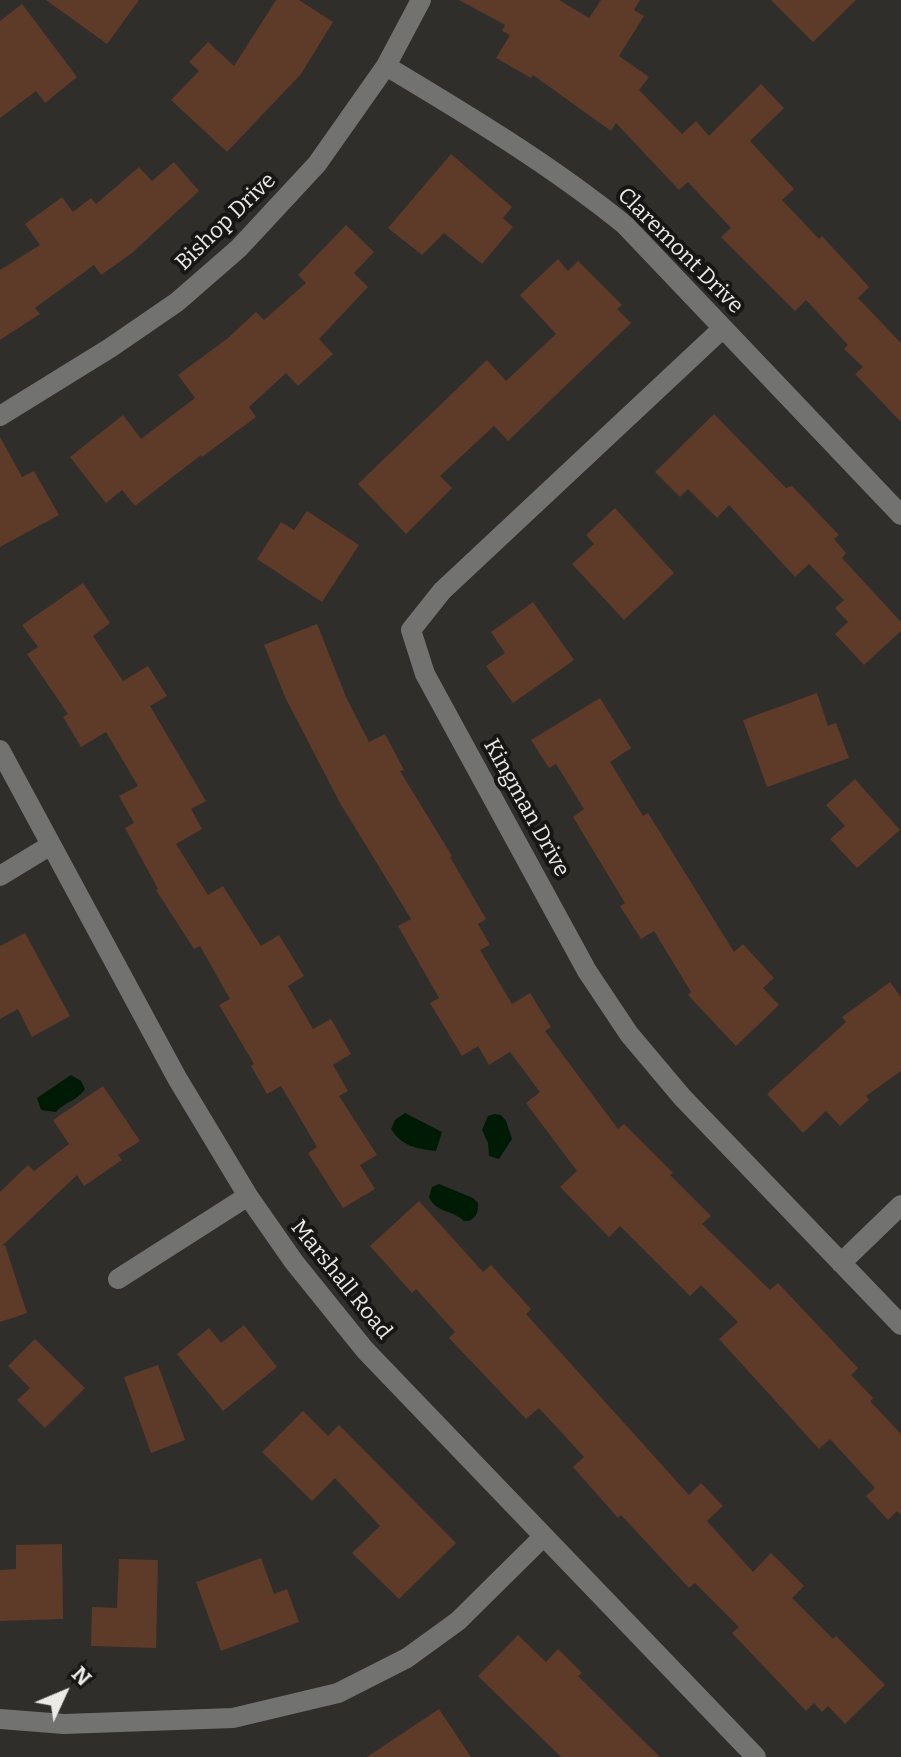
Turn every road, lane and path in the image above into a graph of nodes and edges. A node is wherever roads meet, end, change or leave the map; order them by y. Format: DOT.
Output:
graph roads {
  1 [pos="421,0"];
  2 [pos="386,66"];
  3 [pos="723,328"];
  4 [pos="0,416"];
  5 [pos="901,515"];
  6 [pos="0,750"];
  7 [pos="51,845"];
  8 [pos="0,876"];
  9 [pos="248,1196"];
  10 [pos="901,1205"];
  11 [pos="841,1263"];
  12 [pos="118,1279"];
  13 [pos="901,1325"];
  14 [pos="544,1536"];
  15 [pos="0,1719"];
  16 [pos="756,1757"];
  1 -- 2 [label="street, Bishop Drive"];
  2 -- 3 [label="street, Claremont Drive"];
  2 -- 4 [label="street, Bishop Drive"];
  3 -- 5 [label="street, Claremont Drive"];
  3 -- 11 [label="street, Kingman Drive"];
  6 -- 7 [label="street, Marshall Road"];
  7 -- 8 [label="street"];
  7 -- 9 [label="street, Marshall Road"];
  9 -- 12 [label="street"];
  9 -- 14 [label="street, Marshall Road"];
  10 -- 11 [label="street"];
  11 -- 13 [label="street, Kingman Drive"];
  14 -- 15 [label="street"];
  14 -- 16 [label="street, Marshall Road"];
}
